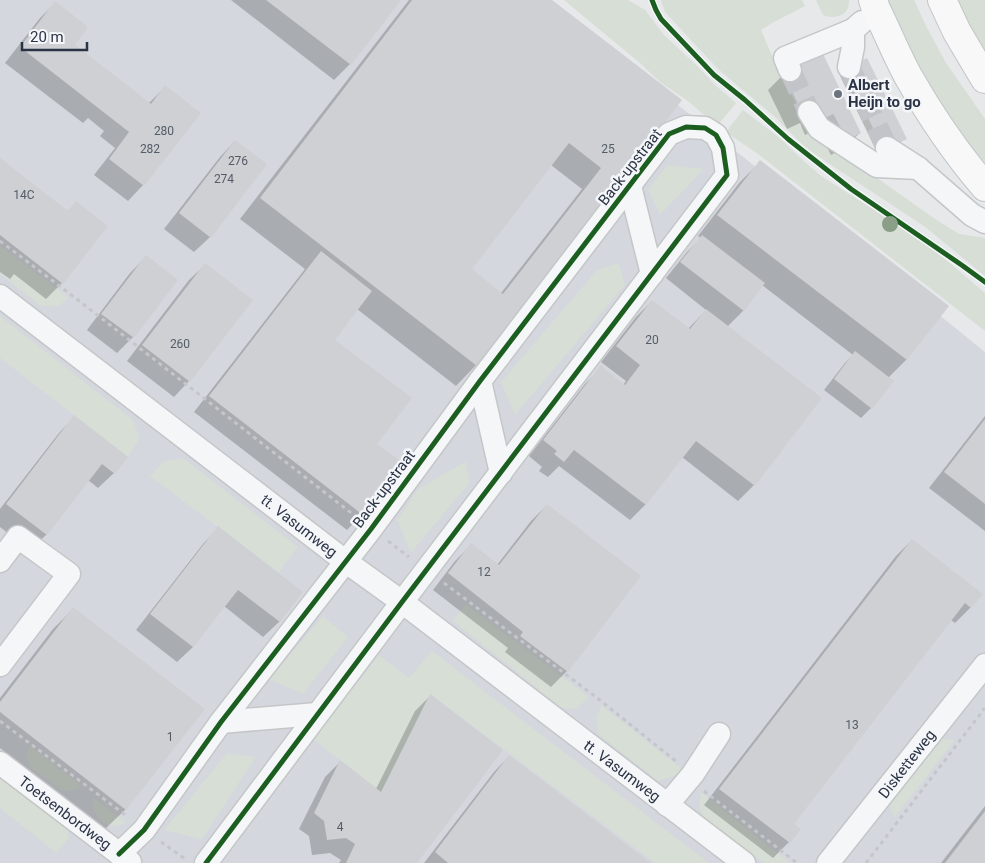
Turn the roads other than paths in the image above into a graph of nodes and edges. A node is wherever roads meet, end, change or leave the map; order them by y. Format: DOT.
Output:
graph roads {
  1 [pos="942,0"];
  2 [pos="874,5"];
  3 [pos="790,70"];
  4 [pos="985,79"];
  5 [pos="809,112"];
  6 [pos="893,145"];
  7 [pos="918,168"];
  8 [pos="630,186"];
  9 [pos="985,187"];
  10 [pos="985,222"];
  11 [pos="652,274"];
  12 [pos="0,296"];
  13 [pos="480,382"];
  14 [pos="501,473"];
  15 [pos="0,561"];
  16 [pos="345,561"];
  17 [pos="402,602"];
  18 [pos="0,664"];
  19 [pos="985,665"];
  20 [pos="317,714"];
  21 [pos="221,722"];
  22 [pos="719,734"];
  23 [pos="0,763"];
  24 [pos="667,805"];
  25 [pos="125,859"];
  26 [pos="206,863"];
  27 [pos="744,863"];
  28 [pos="828,863"];
  1 -- 4 [label="main road"];
  2 -- 3 [label="street"];
  2 -- 9 [label="main road"];
  5 -- 7 [label="street"];
  6 -- 7 [label="street"];
  7 -- 10 [label="street"];
  8 -- 11 [label="street, Back-upstraat"];
  8 -- 11 [label="street, Back-upstraat"];
  8 -- 13 [label="street, Back-upstraat"];
  11 -- 14 [label="street, Back-upstraat"];
  12 -- 16 [label="street, tt. Vasumweg"];
  13 -- 14 [label="street"];
  13 -- 16 [label="street, Back-upstraat"];
  14 -- 17 [label="street, Back-upstraat"];
  15 -- 18 [label="street"];
  16 -- 17 [label="street, tt. Vasumweg"];
  16 -- 21 [label="street, Back-upstraat"];
  17 -- 20 [label="street, Back-upstraat"];
  17 -- 24 [label="street, tt. Vasumweg"];
  19 -- 28 [label="street, Disketteweg"];
  20 -- 21 [label="street"];
  20 -- 26 [label="street, Back-upstraat"];
  21 -- 25 [label="street, Back-upstraat"];
  22 -- 24 [label="street"];
  23 -- 25 [label="street, Toetsenbordweg"];
  24 -- 27 [label="street, tt. Vasumweg"];
}
